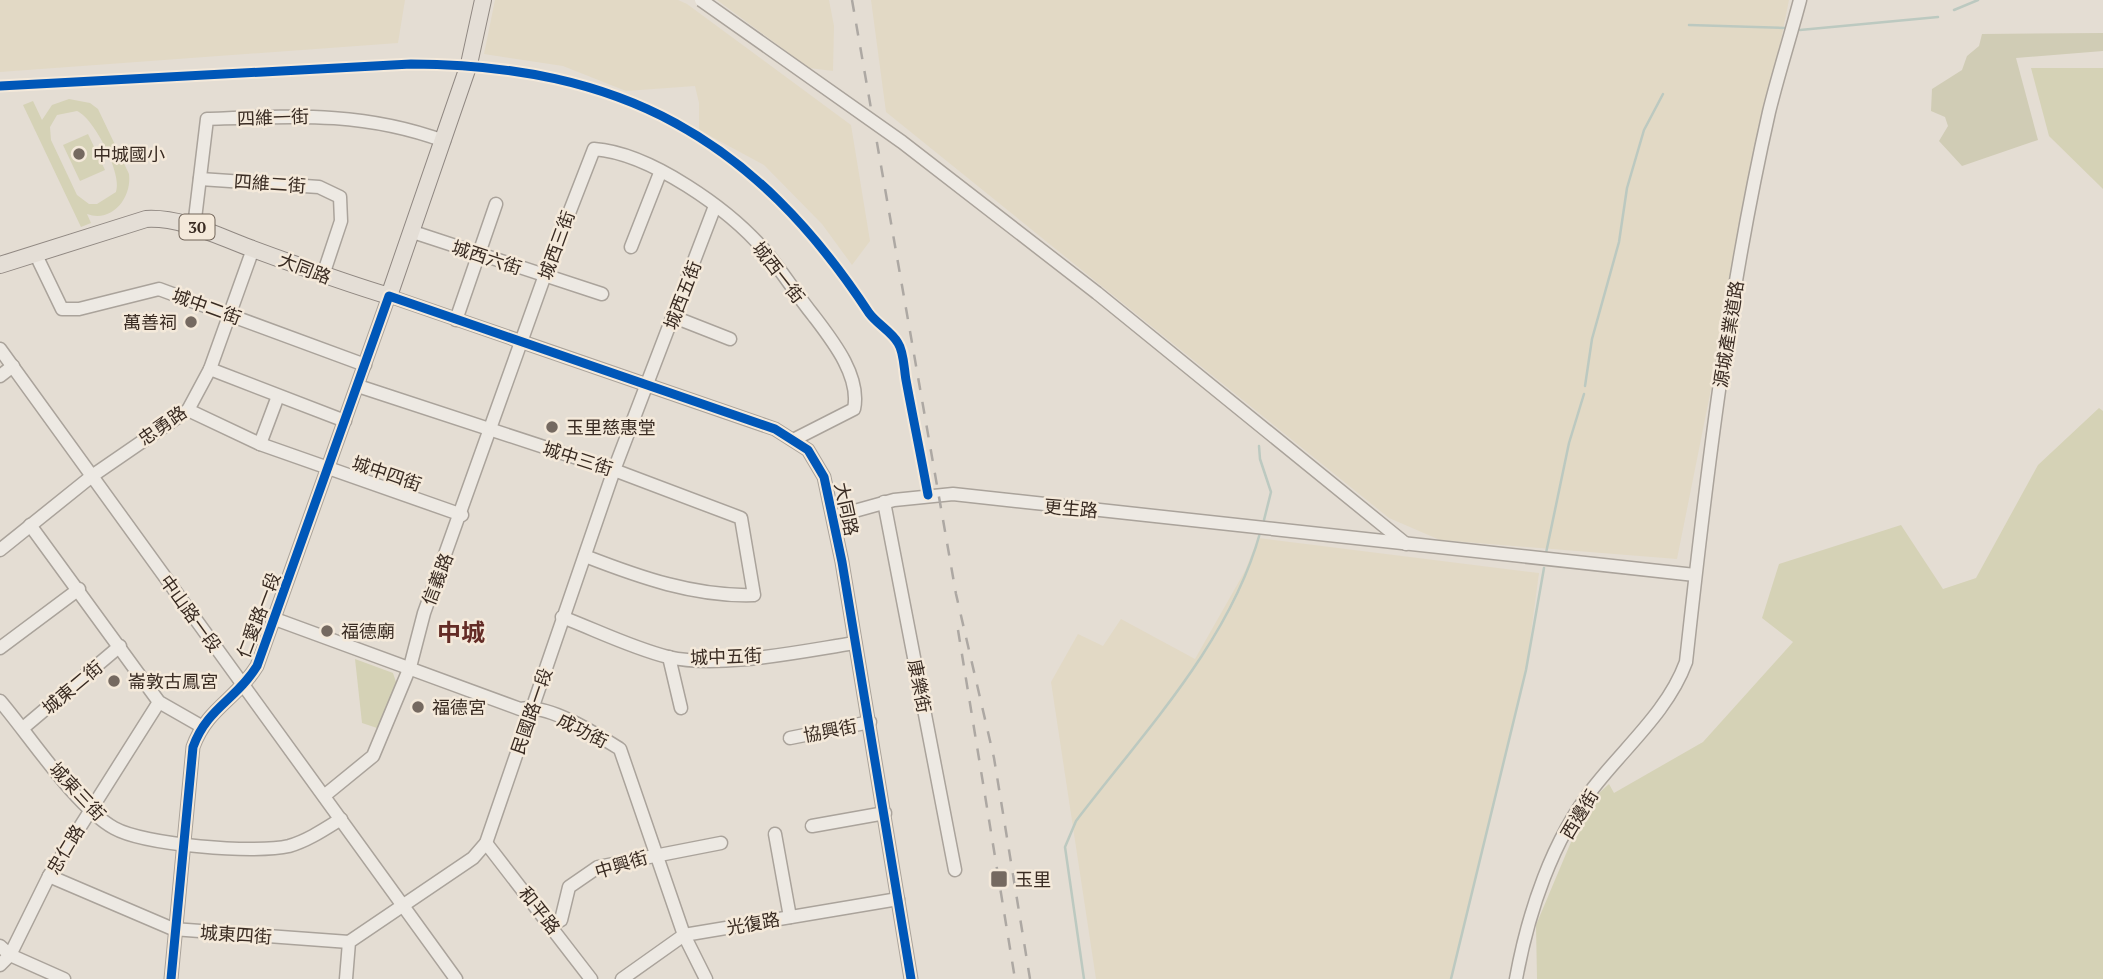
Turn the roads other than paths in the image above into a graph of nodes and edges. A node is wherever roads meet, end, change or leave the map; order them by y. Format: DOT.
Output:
graph roads {
  1 [pos="484,0"];
  2 [pos="701,0"];
  3 [pos="1800,0"];
  4 [pos="444,141"];
  5 [pos="594,149"];
  6 [pos="660,173"];
  7 [pos="200,179"];
  8 [pos="496,204"];
  9 [pos="715,206"];
  10 [pos="194,226"];
  11 [pos="413,232"];
  12 [pos="631,247"];
  13 [pos="254,249"];
  14 [pos="35,253"];
  15 [pos="478,256"];
  16 [pos="0,265"];
  17 [pos="324,275"];
  18 [pos="545,275"];
  19 [pos="602,295"];
  20 [pos="389,296"];
  21 [pos="230,314"];
  22 [pos="674,317"];
  23 [pos="456,320"];
  24 [pos="730,339"];
  25 [pos="522,342"];
  26 [pos="0,349"];
  27 [pos="365,365"];
  28 [pos="13,366"];
  29 [pos="210,369"];
  30 [pos="0,376"];
  31 [pos="648,385"];
  32 [pos="358,386"];
  33 [pos="278,396"];
  34 [pos="188,410"];
  35 [pos="345,422"];
  36 [pos="492,430"];
  37 [pos="795,439"];
  38 [pos="260,444"];
  39 [pos="328,470"];
  40 [pos="614,470"];
  41 [pos="92,475"];
  42 [pos="884,502"];
  43 [pos="462,515"];
  44 [pos="833,517"];
  45 [pos="30,526"];
  46 [pos="1406,544"];
  47 [pos="0,550"];
  48 [pos="584,556"];
  49 [pos="1695,575"];
  50 [pos="79,589"];
  51 [pos="562,617"];
  52 [pos="275,619"];
  53 [pos="855,643"];
  54 [pos="120,646"];
  55 [pos="0,648"];
  56 [pos="669,657"];
  57 [pos="410,667"];
  58 [pos="1682,672"];
  59 [pos="244,687"];
  60 [pos="0,701"];
  61 [pos="159,702"];
  62 [pos="533,706"];
  63 [pos="681,708"];
  64 [pos="870,722"];
  65 [pos="201,726"];
  66 [pos="23,728"];
  67 [pos="790,738"];
  68 [pos="324,796"];
  69 [pos="91,808"];
  70 [pos="885,813"];
  71 [pos="341,819"];
  72 [pos="812,826"];
  73 [pos="775,834"];
  74 [pos="182,843"];
  75 [pos="486,843"];
  76 [pos="720,843"];
  77 [pos="655,854"];
  78 [pos="955,870"];
  79 [pos="49,876"];
  80 [pos="898,899"];
  81 [pos="403,904"];
  82 [pos="790,917"];
  83 [pos="552,925"];
  84 [pos="173,929"];
  85 [pos="684,935"];
  86 [pos="349,942"];
  87 [pos="5,950"];
  88 [pos="0,965"];
  89 [pos="64,979"];
  90 [pos="171,979"];
  91 [pos="346,979"];
  92 [pos="456,979"];
  93 [pos="591,979"];
  94 [pos="622,979"];
  95 [pos="706,979"];
  96 [pos="911,979"];
  97 [pos="1516,979"];
  1 -- 4 [label="main road, 仁愛路一段"];
  2 -- 46 [label="street, bridge"];
  3 -- 49 [label="street, 源城產業道路"];
  4 -- 7 [label="street, 四維一街"];
  4 -- 11 [label="main road, 仁愛路一段"];
  5 -- 6 [label="street, 城西一街"];
  5 -- 18 [label="street, 城西三街"];
  6 -- 9 [label="street, 城西一街"];
  6 -- 12 [label="street"];
  7 -- 10 [label="street, 四維一街"];
  7 -- 17 [label="street, 四維二街"];
  8 -- 15 [label="street"];
  9 -- 22 [label="street, 城西五街"];
  9 -- 37 [label="street, 城西一街"];
  10 -- 13 [label="main road, 大同路 / 30"];
  10 -- 14 [label="main road, 大同路 / 30"];
  11 -- 15 [label="street, 城西六街"];
  11 -- 20 [label="main road, 仁愛路一段"];
  13 -- 17 [label="main road, 大同路 / 30"];
  13 -- 21 [label="street, 忠勇路"];
  14 -- 16 [label="main road, 大同路 / 30"];
  14 -- 21 [label="street, 城中二街"];
  15 -- 18 [label="street, 城西六街"];
  15 -- 23 [label="street"];
  17 -- 20 [label="main road, 大同路 / 30"];
  18 -- 19 [label="street, 城西六街"];
  18 -- 25 [label="street, 城西三街"];
  20 -- 23 [label="street, 大同路"];
  20 -- 27 [label="street, 仁愛路一段"];
  21 -- 27 [label="street, 城中二街"];
  21 -- 29 [label="street, 忠勇路"];
  22 -- 24 [label="street"];
  22 -- 31 [label="street, 城西五街"];
  23 -- 25 [label="street, 大同路"];
  25 -- 31 [label="street, 大同路"];
  25 -- 36 [label="street, 信義路"];
  26 -- 28 [label="street, 中山路一段"];
  27 -- 32 [label="street, 仁愛路一段"];
  28 -- 30 [label="street"];
  28 -- 41 [label="street, 中山路一段"];
  29 -- 33 [label="street"];
  29 -- 34 [label="street, 忠勇路"];
  31 -- 37 [label="street, 大同路"];
  31 -- 40 [label="street, 民國路一段"];
  32 -- 35 [label="street, 仁愛路一段"];
  32 -- 36 [label="street, 城中三街"];
  33 -- 35 [label="street"];
  33 -- 38 [label="street"];
  34 -- 38 [label="street, 城中四街"];
  34 -- 41 [label="street, 忠勇路"];
  35 -- 39 [label="street, 仁愛路一段"];
  36 -- 40 [label="street, 城中三街"];
  36 -- 43 [label="street, 信義路"];
  37 -- 44 [label="street, 大同路"];
  38 -- 39 [label="street, 城中四街"];
  39 -- 43 [label="street, 城中四街"];
  39 -- 52 [label="street, 仁愛路一段"];
  40 -- 48 [label="street, 民國路一段"];
  40 -- 48 [label="street, 城中三街"];
  41 -- 45 [label="street, 忠勇路"];
  41 -- 59 [label="street, 中山路一段"];
  42 -- 44 [label="street, 更生路"];
  42 -- 46 [label="street, 更生路"];
  42 -- 78 [label="street, 康樂街"];
  43 -- 57 [label="street, 信義路"];
  44 -- 53 [label="street, 大同路"];
  45 -- 47 [label="street, 忠勇路"];
  45 -- 50 [label="street"];
  46 -- 49 [label="street, 更生路"];
  48 -- 51 [label="street, 民國路一段"];
  49 -- 58 [label="street, 源城產業道路"];
  50 -- 54 [label="street"];
  50 -- 55 [label="street"];
  51 -- 56 [label="street, 城中五街"];
  51 -- 62 [label="street, 民國路一段"];
  52 -- 57 [label="street, 成功街"];
  52 -- 59 [label="street, 仁愛路一段"];
  53 -- 56 [label="street, 城中五街"];
  53 -- 64 [label="street, 大同路"];
  54 -- 61 [label="street"];
  54 -- 66 [label="street, 城東二街"];
  56 -- 63 [label="street"];
  57 -- 62 [label="street, 成功街"];
  57 -- 68 [label="street, 信義路"];
  58 -- 97 [label="street, 西邊街"];
  59 -- 65 [label="street, 仁愛路一段"];
  59 -- 68 [label="street, 中山路一段"];
  60 -- 66 [label="street, 城東三街"];
  61 -- 65 [label="street"];
  61 -- 69 [label="street, 忠仁路"];
  62 -- 75 [label="street, 民國路一段"];
  62 -- 77 [label="street, 成功街"];
  64 -- 67 [label="street, 協興街"];
  64 -- 70 [label="street, 大同路"];
  65 -- 74 [label="street, 仁愛路一段"];
  66 -- 69 [label="street, 城東三街"];
  68 -- 71 [label="street, 中山路一段"];
  69 -- 74 [label="street, 城東三街"];
  69 -- 79 [label="street, 忠仁路"];
  70 -- 72 [label="street"];
  70 -- 80 [label="street, 大同路"];
  71 -- 74 [label="street, 城東三街"];
  71 -- 81 [label="street, 中山路一段"];
  73 -- 82 [label="street"];
  74 -- 84 [label="street, 仁愛路一段"];
  75 -- 81 [label="street, 民國路一段"];
  75 -- 83 [label="street, 和平路"];
  76 -- 77 [label="street, 中興街"];
  77 -- 83 [label="street, 中興街"];
  77 -- 85 [label="street, 成功街"];
  79 -- 84 [label="street, 城東四街"];
  79 -- 87 [label="street, 忠仁路"];
  80 -- 82 [label="street, 光復路"];
  80 -- 96 [label="street, 大同路"];
  81 -- 86 [label="street, 民國路一段"];
  81 -- 92 [label="street, 中山路一段"];
  82 -- 85 [label="street, 光復路"];
  83 -- 93 [label="street, 和平路"];
  84 -- 86 [label="street, 城東四街"];
  84 -- 90 [label="street, 仁愛路一段"];
  85 -- 94 [label="street, 光復路"];
  85 -- 95 [label="street, 成功街"];
  86 -- 91 [label="street"];
  87 -- 88 [label="street, 忠仁路"];
  87 -- 89 [label="street"];
}
